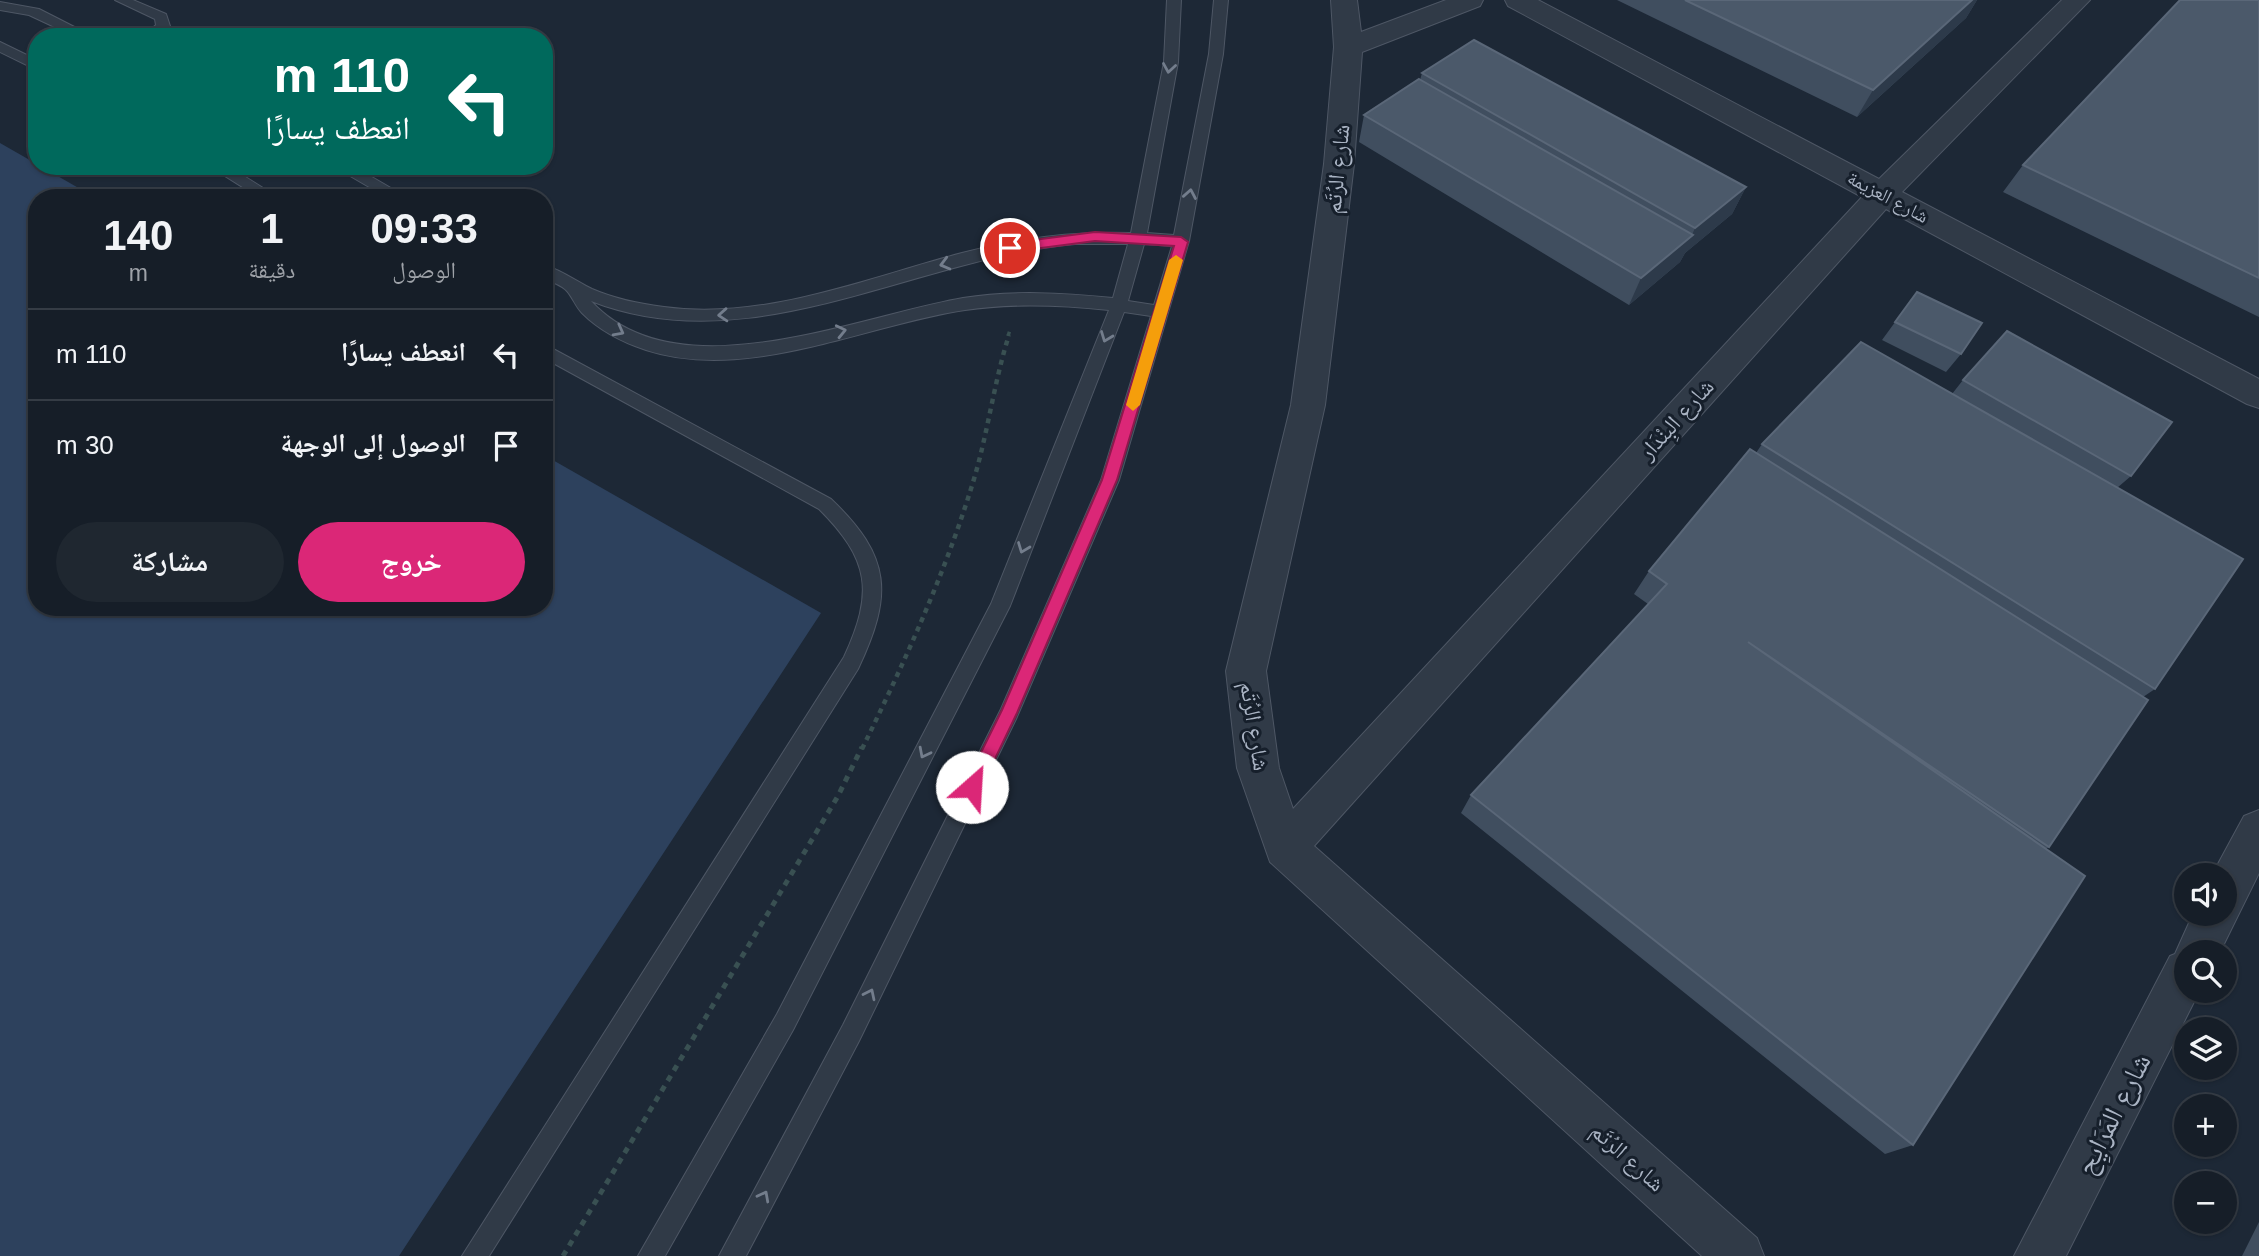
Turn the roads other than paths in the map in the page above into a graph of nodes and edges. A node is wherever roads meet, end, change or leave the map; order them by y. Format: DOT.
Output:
graph roads {
  1 [pos="122,0"];
  2 [pos="1174,0"];
  3 [pos="1221,0"];
  4 [pos="1344,0"];
  5 [pos="1470,0"];
  6 [pos="1518,0"];
  7 [pos="2077,0"];
  8 [pos="0,6"];
  9 [pos="69,28"];
  10 [pos="160,28"];
  11 [pos="0,46"];
  12 [pos="1348,47"];
  13 [pos="28,61"];
  14 [pos="232,175"];
  15 [pos="357,175"];
  16 [pos="256,189"];
  17 [pos="384,189"];
  18 [pos="1882,194"];
  19 [pos="1138,237"];
  20 [pos="1181,242"];
  21 [pos="553,276"];
  22 [pos="571,285"];
  23 [pos="1119,304"];
  24 [pos="1161,312"];
  25 [pos="553,355"];
  26 [pos="2259,395"];
  27 [pos="2259,830"];
  28 [pos="1285,848"];
  29 [pos="2237,872"];
  30 [pos="2174,995"];
  31 [pos="474,1256"];
  32 [pos="651,1256"];
  33 [pos="732,1256"];
  34 [pos="1739,1256"];
  35 [pos="2039,1256"];
  1 -- 10 [label="lane"];
  2 -- 19 [label="lane, one-way"];
  20 -- 3 [label="lane, one-way"];
  4 -- 12 [label="street, شارع الرُتَم"];
  5 -- 12 [label="street"];
  6 -- 18 [label="street, شارع العزيمة"];
  7 -- 18 [label="street, شارع البِنْدَار"];
  8 -- 9 [label="lane"];
  11 -- 13 [label="lane"];
  12 -- 28 [label="street, شارع الرُتَم"];
  14 -- 16 [label="lane"];
  15 -- 17 [label="lane"];
  18 -- 26 [label="street, شارع العزيمة"];
  18 -- 28 [label="street, شارع البِنْدَار"];
  19 -- 20 [label="lane"];
  19 -- 22 [label="lane, one-way"];
  19 -- 23 [label="lane"];
  20 -- 24 [label="lane"];
  21 -- 22 [label="lane"];
  22 -- 23 [label="lane, one-way"];
  23 -- 24 [label="lane"];
  23 -- 32 [label="lane, one-way"];
  33 -- 24 [label="lane, one-way"];
  25 -- 31 [label="lane"];
  27 -- 29 [label="street"];
  28 -- 34 [label="street, شارع الرُتَم"];
  30 -- 35 [label="street, شارع المَرَايِح"];
}
